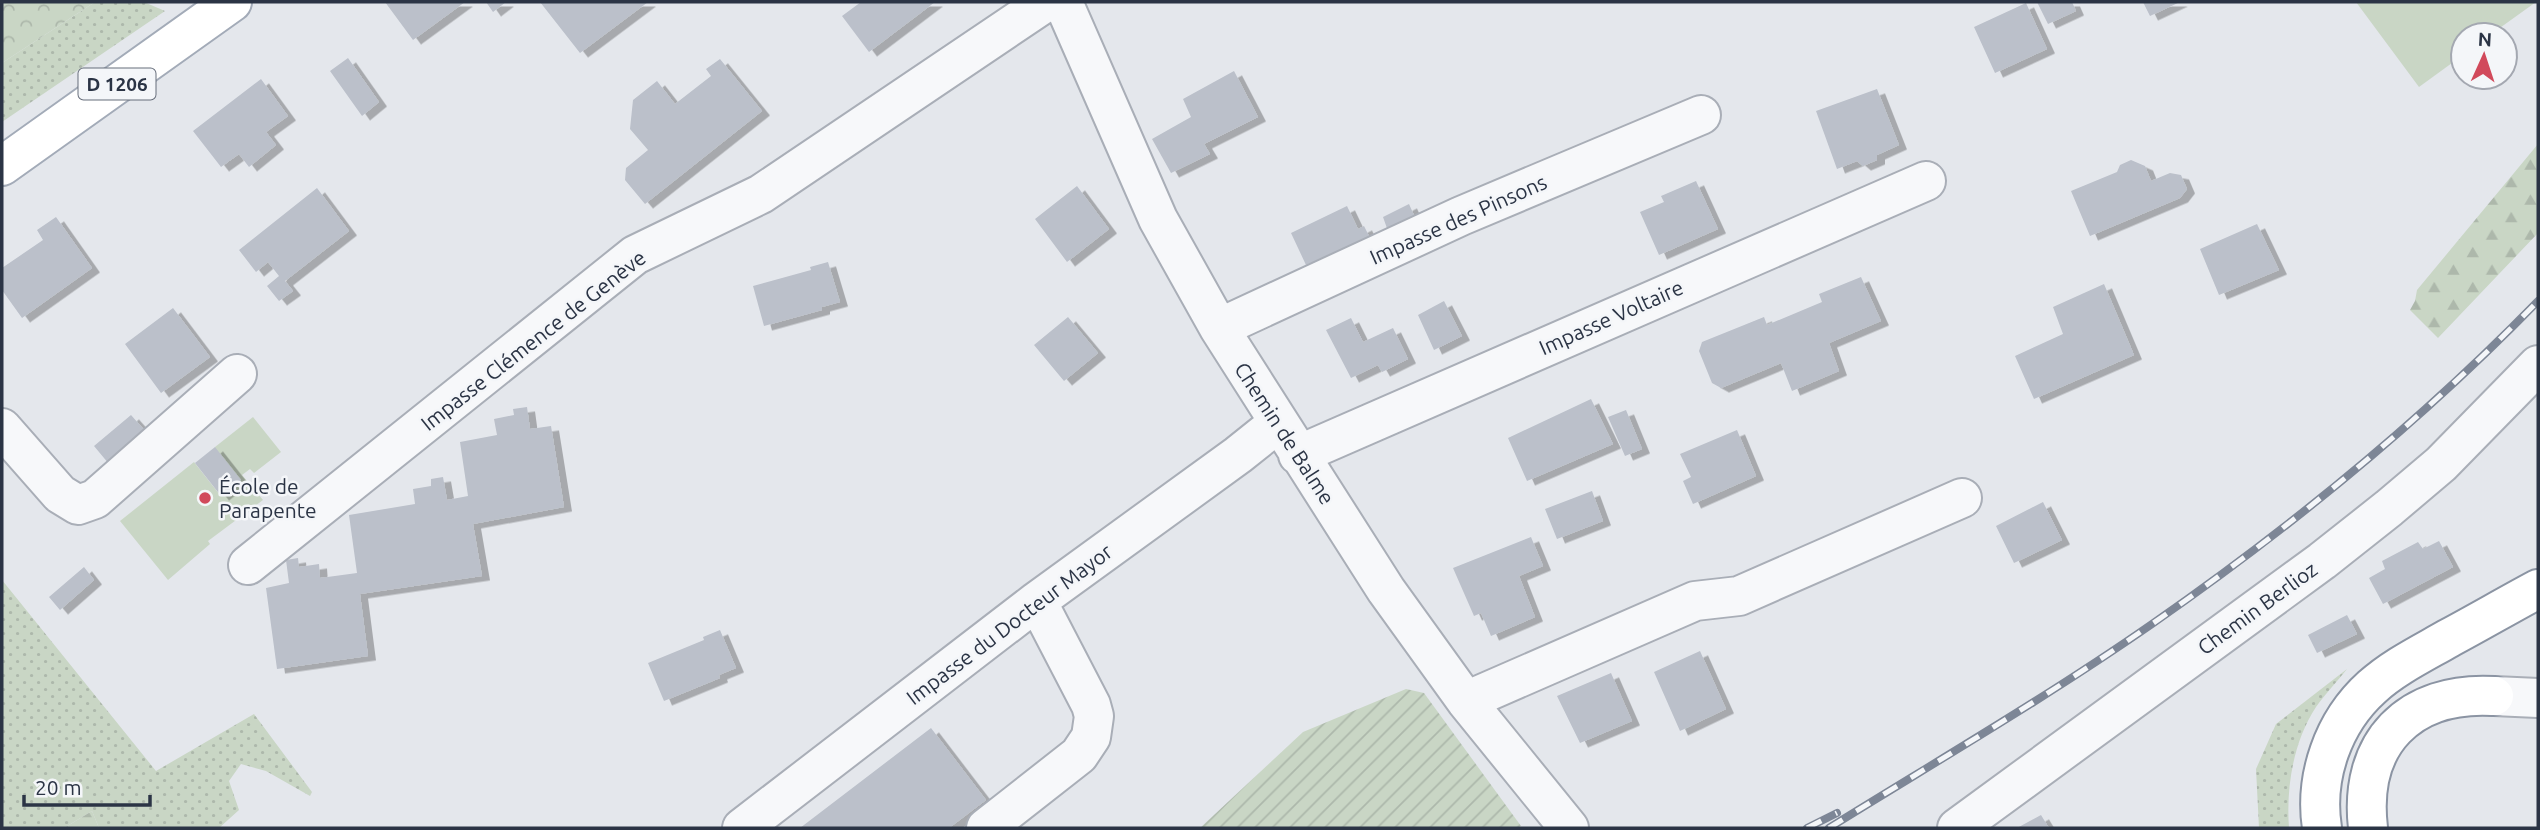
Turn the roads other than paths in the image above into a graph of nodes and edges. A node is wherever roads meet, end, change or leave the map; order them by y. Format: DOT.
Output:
graph roads {
  1 [pos="232,2"];
  2 [pos="1046,2"];
  3 [pos="1063,2"];
  4 [pos="1701,115"];
  5 [pos="2,166"];
  6 [pos="1926,181"];
  7 [pos="1219,328"];
  8 [pos="2538,365"];
  9 [pos="237,374"];
  10 [pos="1278,423"];
  11 [pos="2,428"];
  12 [pos="1298,455"];
  13 [pos="1962,498"];
  14 [pos="248,565"];
  15 [pos="2538,589"];
  16 [pos="1037,601"];
  17 [pos="2494,696"];
  18 [pos="2538,698"];
  19 [pos="1466,701"];
  20 [pos="742,828"];
  21 [pos="986,828"];
  22 [pos="1569,828"];
  23 [pos="1956,828"];
  24 [pos="2322,828"];
  25 [pos="2368,828"];
  1 -- 5 [label="main road, D 1206"];
  2 -- 14 [label="street, Impasse Clémence de Genève"];
  3 -- 7 [label="street, Chemin de Balme"];
  4 -- 7 [label="street, Impasse des Pinsons"];
  6 -- 12 [label="street, Impasse Voltaire"];
  7 -- 10 [label="street, Chemin de Balme"];
  8 -- 23 [label="street, Chemin Berlioz"];
  9 -- 11 [label="street"];
  10 -- 12 [label="street, Chemin de Balme"];
  10 -- 16 [label="street, Impasse du Docteur Mayor"];
  12 -- 19 [label="street, Chemin de Balme"];
  13 -- 19 [label="street"];
  15 -- 24 [label="main road"];
  16 -- 20 [label="street, Impasse du Docteur Mayor"];
  16 -- 21 [label="street"];
  17 -- 18 [label="street"];
  17 -- 25 [label="main road"];
  19 -- 22 [label="street, Chemin de Balme"];
}
